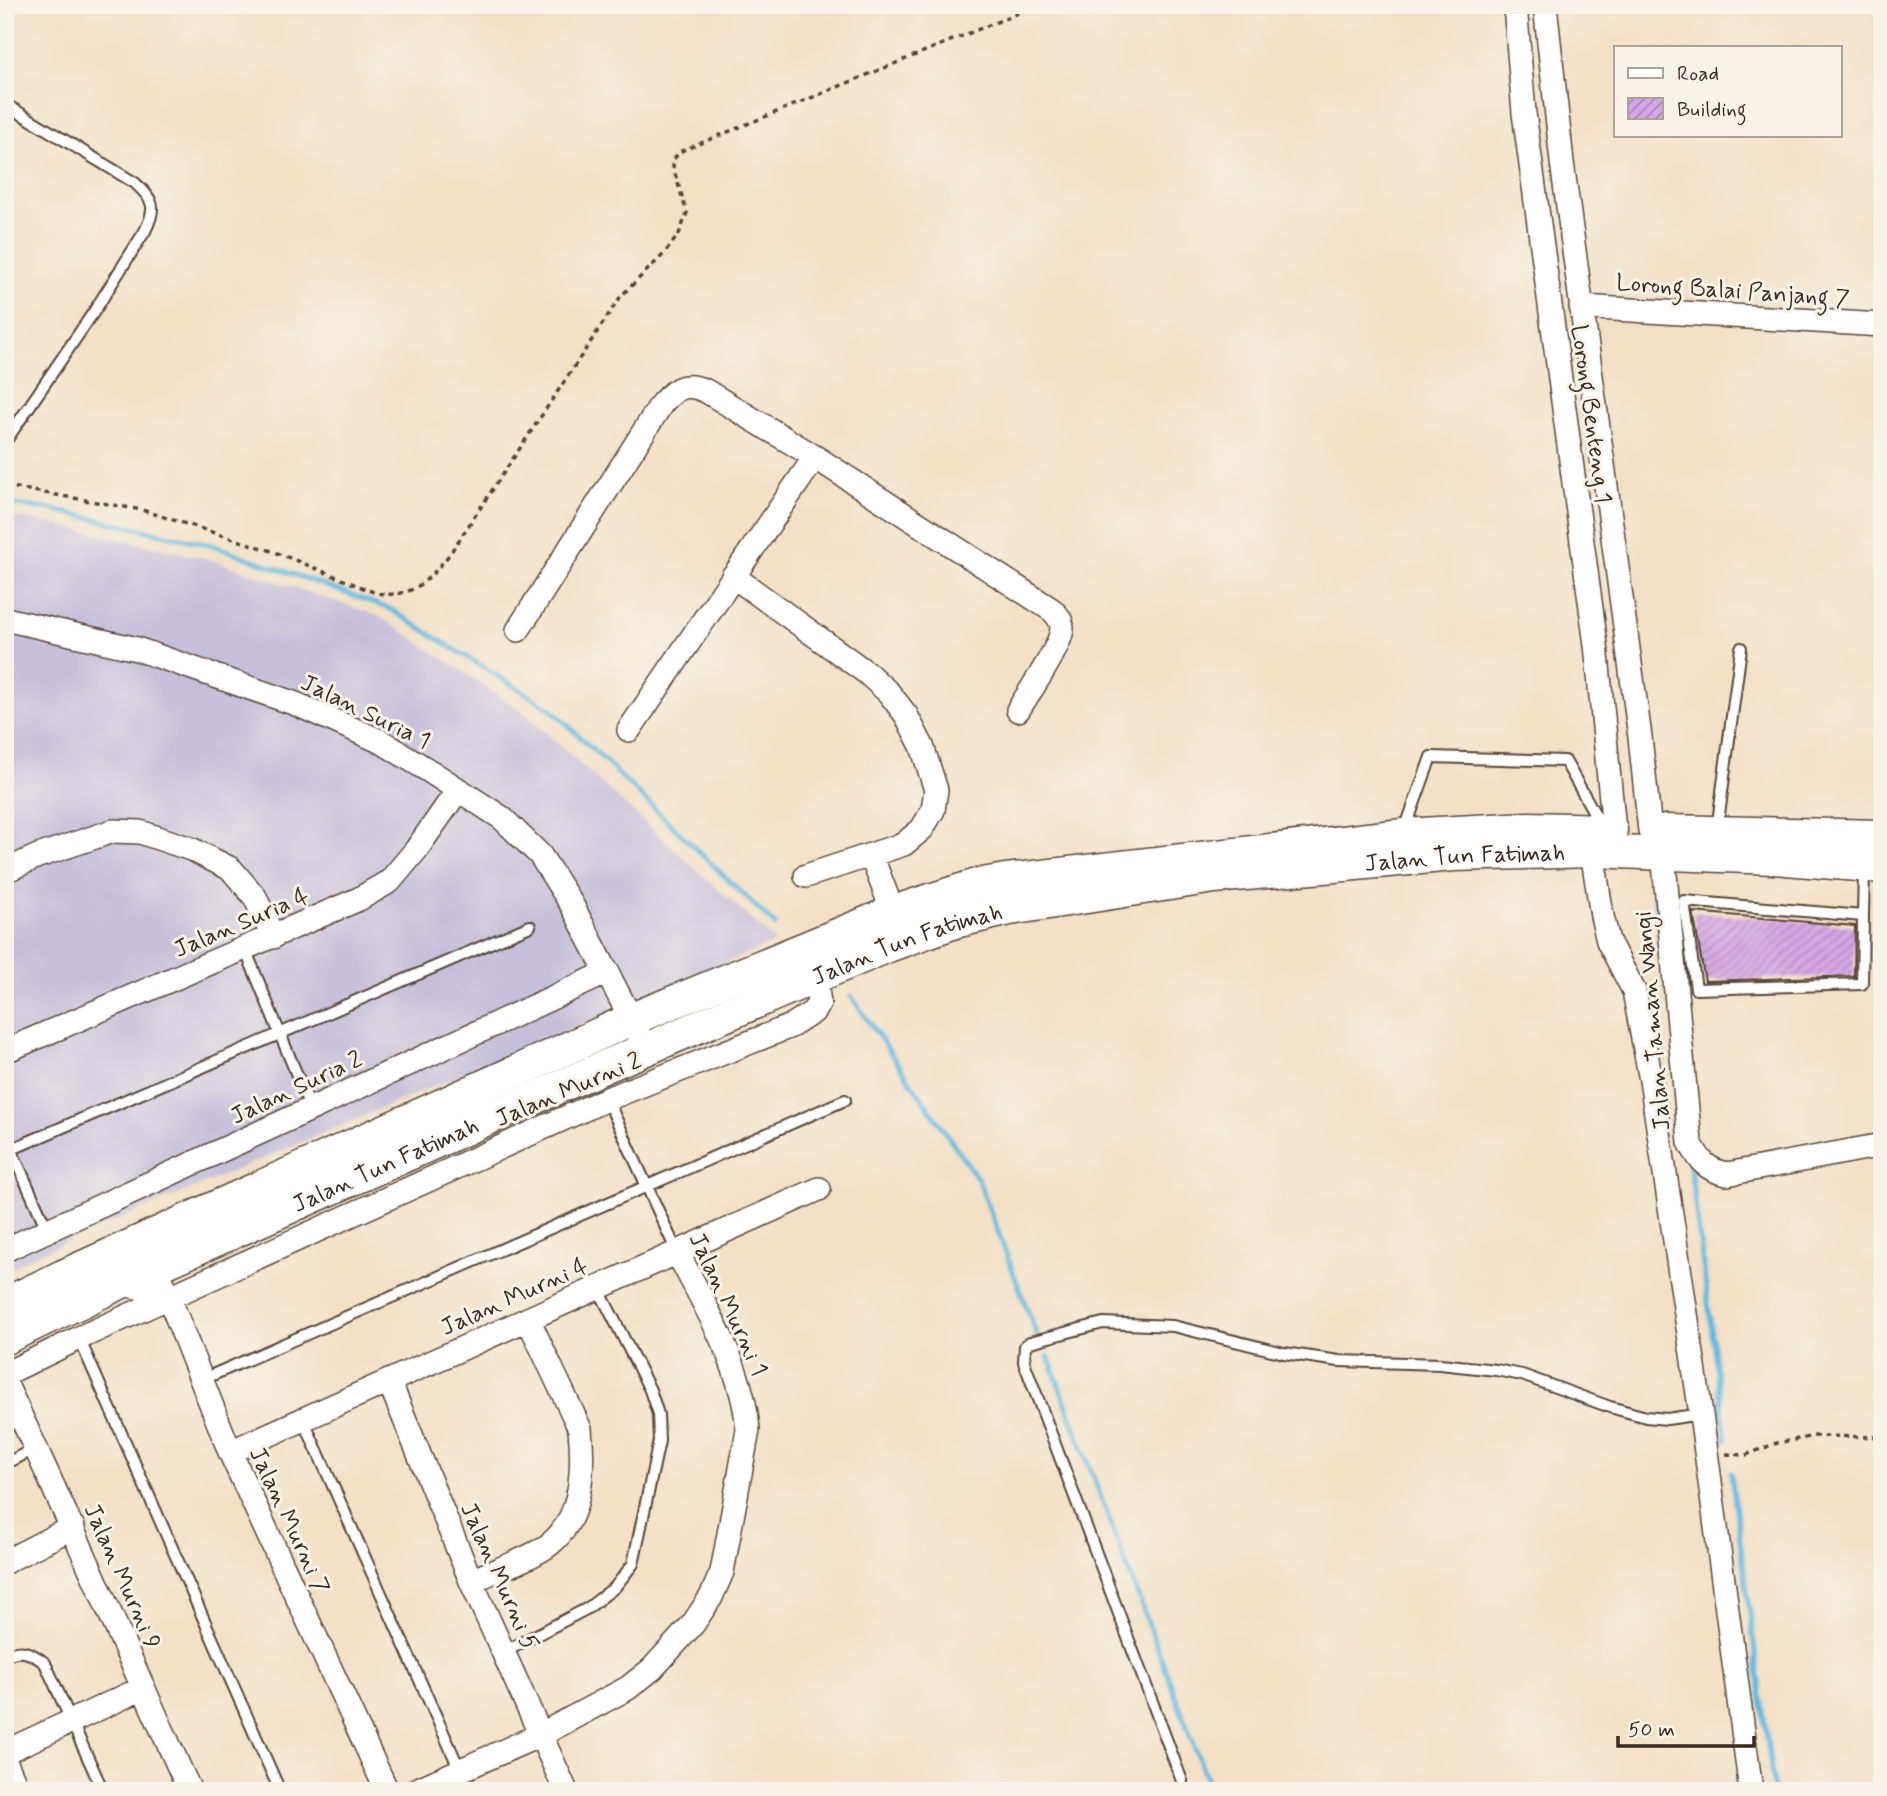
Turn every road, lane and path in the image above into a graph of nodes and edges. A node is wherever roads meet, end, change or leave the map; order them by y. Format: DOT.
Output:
graph roads {
  1 [pos="1038,5"];
  2 [pos="1515,5"];
  3 [pos="1545,5"];
  4 [pos="5,104"];
  5 [pos="1581,307"];
  6 [pos="1882,325"];
  7 [pos="5,442"];
  8 [pos="815,457"];
  9 [pos="5,486"];
  10 [pos="733,576"];
  11 [pos="5,619"];
  12 [pos="518,630"];
  13 [pos="1741,648"];
  14 [pos="1018,710"];
  15 [pos="629,730"];
  16 [pos="458,790"];
  17 [pos="1717,832"];
  18 [pos="1403,835"];
  19 [pos="1882,836"];
  20 [pos="1603,837"];
  21 [pos="1657,842"];
  22 [pos="871,855"];
  23 [pos="1873,867"];
  24 [pos="5,871"];
  25 [pos="806,876"];
  26 [pos="892,912"];
  27 [pos="1863,916"];
  28 [pos="530,926"];
  29 [pos="273,937"];
  30 [pos="245,949"];
  31 [pos="608,972"];
  32 [pos="815,976"];
  33 [pos="632,1019"];
  34 [pos="278,1034"];
  35 [pos="645,1050"];
  36 [pos="5,1051"];
  37 [pos="607,1098"];
  38 [pos="845,1100"];
  39 [pos="311,1109"];
  40 [pos="5,1136"];
  41 [pos="1882,1145"];
  42 [pos="8,1150"];
  43 [pos="647,1188"];
  44 [pos="819,1189"];
  45 [pos="47,1229"];
  46 [pos="5,1250"];
  47 [pos="677,1252"];
  48 [pos="151,1253"];
  49 [pos="126,1280"];
  50 [pos="598,1287"];
  51 [pos="168,1298"];
  52 [pos="5,1304"];
  53 [pos="528,1319"];
  54 [pos="5,1338"];
  55 [pos="79,1338"];
  56 [pos="5,1374"];
  57 [pos="201,1380"];
  58 [pos="389,1381"];
  59 [pos="5,1383"];
  60 [pos="1701,1414"];
  61 [pos="303,1419"];
  62 [pos="1882,1437"];
  63 [pos="36,1447"];
  64 [pos="230,1452"];
  65 [pos="1706,1452"];
  66 [pos="5,1464"];
  67 [pos="74,1527"];
  68 [pos="5,1562"];
  69 [pos="471,1581"];
  70 [pos="504,1652"];
  71 [pos="5,1656"];
  72 [pos="143,1688"];
  73 [pos="73,1721"];
  74 [pos="542,1734"];
  75 [pos="5,1752"];
  76 [pos="5,1761"];
  77 [pos="460,1770"];
  78 [pos="1182,1781"];
  79 [pos="18,1791"];
  80 [pos="103,1791"];
  81 [pos="190,1791"];
  82 [pos="280,1791"];
  83 [pos="387,1791"];
  84 [pos="414,1791"];
  85 [pos="566,1791"];
  86 [pos="1751,1791"];
  1 -- 9 [label="path"];
  2 -- 20 [label="street, Lorong Benteng 1"];
  3 -- 5 [label="street, Jalan Taman Wangi"];
  4 -- 7 [label="lane"];
  5 -- 6 [label="street, Lorong Balai Panjang 7"];
  5 -- 21 [label="street, Jalan Taman Wangi"];
  8 -- 10 [label="street"];
  8 -- 12 [label="street"];
  8 -- 14 [label="street"];
  10 -- 15 [label="street"];
  10 -- 22 [label="street"];
  11 -- 16 [label="street, Jalan Suria 1"];
  13 -- 17 [label="lane"];
  16 -- 29 [label="street, Jalan Suria 4"];
  16 -- 31 [label="street, Jalan Suria 1"];
  17 -- 19 [label="main road, Jalan Tun Fatimah"];
  17 -- 21 [label="main road, Jalan Tun Fatimah"];
  18 -- 20 [label="main road, Jalan Tun Fatimah"];
  18 -- 20 [label="lane"];
  18 -- 26 [label="main road, Jalan Tun Fatimah"];
  20 -- 21 [label="main road, Jalan Tun Fatimah"];
  20 -- 32 [label="main road, Jalan Tun Fatimah"];
  20 -- 60 [label="street, Lorong Benteng 1"];
  21 -- 23 [label="main road, Jalan Tun Fatimah"];
  21 -- 41 [label="street, Jalan Taman Wangi"];
  22 -- 25 [label="street"];
  22 -- 26 [label="street"];
  23 -- 27 [label="lane"];
  24 -- 29 [label="street"];
  26 -- 33 [label="main road, Jalan Tun Fatimah"];
  27 -- 27 [label="lane"];
  28 -- 34 [label="lane"];
  29 -- 30 [label="street, Jalan Suria 4"];
  30 -- 34 [label="lane"];
  30 -- 36 [label="street, Jalan Suria 4"];
  31 -- 33 [label="street, Jalan Suria 1"];
  31 -- 39 [label="street, Jalan Suria 2"];
  32 -- 35 [label="main road, Jalan Tun Fatimah"];
  32 -- 37 [label="street, Jalan Murni 2"];
  33 -- 35 [label="street, Jalan Suria 1"];
  33 -- 48 [label="main road, Jalan Tun Fatimah"];
  34 -- 39 [label="lane"];
  34 -- 42 [label="lane"];
  35 -- 48 [label="main road, Jalan Tun Fatimah"];
  37 -- 43 [label="lane, Jalan Murni 1"];
  37 -- 51 [label="street, Jalan Murni 2"];
  38 -- 43 [label="lane"];
  39 -- 45 [label="street, Jalan Suria 2"];
  40 -- 42 [label="lane"];
  42 -- 45 [label="lane"];
  43 -- 47 [label="lane, Jalan Murni 1"];
  43 -- 57 [label="lane"];
  44 -- 47 [label="street, Jalan Murni 4"];
  45 -- 46 [label="street, Jalan Suria 2"];
  47 -- 50 [label="street, Jalan Murni 4"];
  47 -- 74 [label="street, Jalan Murni 1"];
  48 -- 49 [label="main road, Jalan Tun Fatimah"];
  48 -- 51 [label="street, Jalan Murni 7"];
  48 -- 52 [label="main road, Jalan Tun Fatimah"];
  49 -- 51 [label="main road"];
  49 -- 54 [label="main road, Jalan Tun Fatimah"];
  50 -- 53 [label="street, Jalan Murni 4"];
  50 -- 70 [label="lane"];
  51 -- 55 [label="street, Jalan Murni 2"];
  51 -- 57 [label="street, Jalan Murni 7"];
  53 -- 58 [label="street, Jalan Murni 4"];
  53 -- 69 [label="street"];
  55 -- 56 [label="street, Jalan Murni 2"];
  55 -- 82 [label="lane"];
  57 -- 64 [label="street, Jalan Murni 7"];
  58 -- 61 [label="street, Jalan Murni 4"];
  58 -- 69 [label="street, Jalan Murni 5"];
  59 -- 63 [label="street, Jalan Murni 9"];
  60 -- 65 [label="street, Lorong Benteng 1"];
  60 -- 78 [label="lane"];
  61 -- 64 [label="street, Jalan Murni 4"];
  61 -- 77 [label="lane"];
  62 -- 65 [label="path"];
  63 -- 66 [label="lane"];
  63 -- 67 [label="street, Jalan Murni 9"];
  64 -- 83 [label="street, Jalan Murni 7"];
  65 -- 86 [label="street, Lorong Benteng 1"];
  67 -- 68 [label="street"];
  67 -- 72 [label="street, Jalan Murni 9"];
  69 -- 70 [label="street, Jalan Murni 5"];
  70 -- 74 [label="street, Jalan Murni 5"];
  71 -- 73 [label="lane"];
  72 -- 73 [label="street"];
  72 -- 81 [label="street, Jalan Murni 9"];
  73 -- 75 [label="street"];
  73 -- 80 [label="lane"];
  74 -- 77 [label="street, Jalan Murni 1"];
  74 -- 85 [label="street, Jalan Murni 5"];
  76 -- 79 [label="street"];
  77 -- 84 [label="street, Jalan Murni 1"];
}
